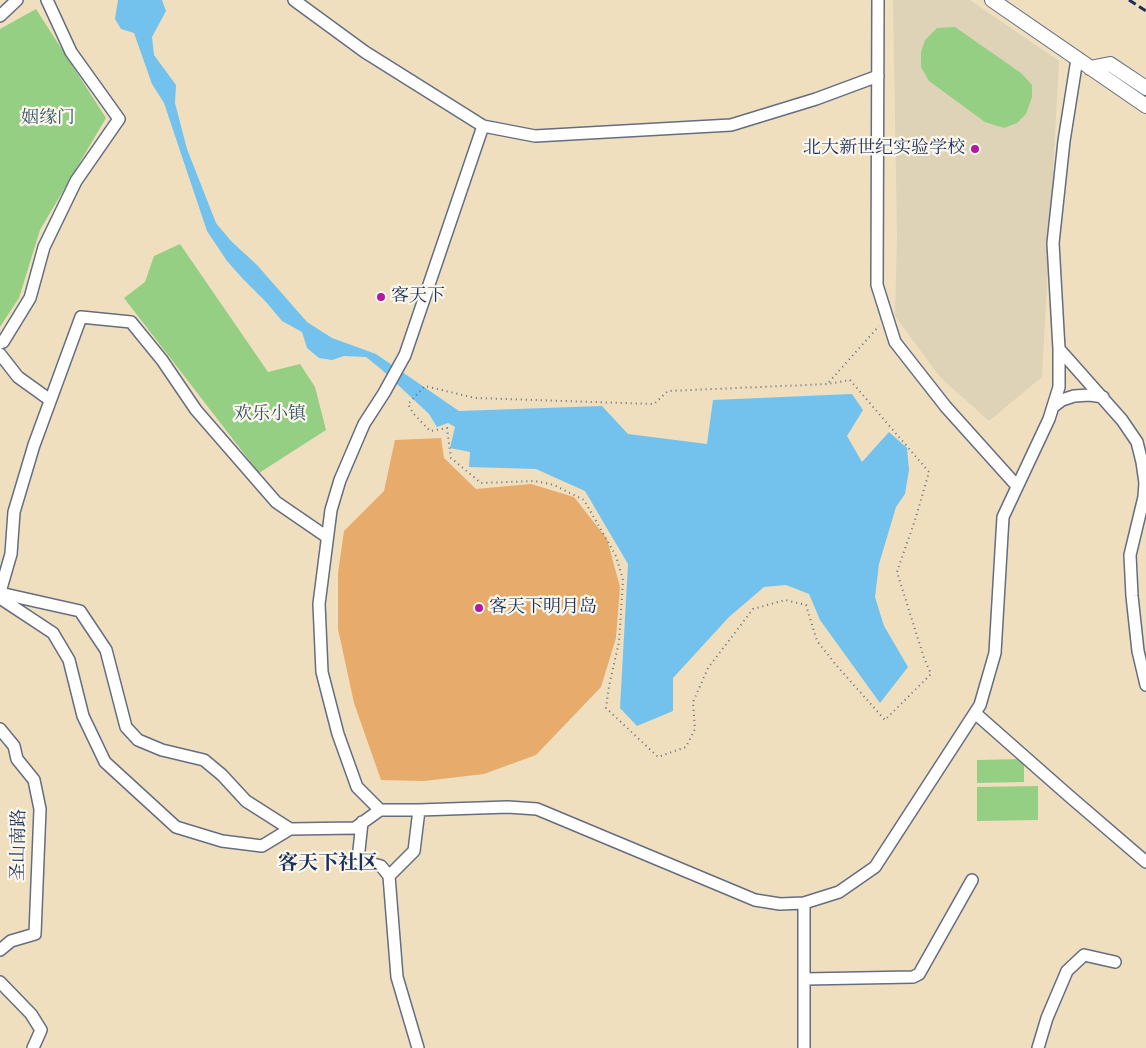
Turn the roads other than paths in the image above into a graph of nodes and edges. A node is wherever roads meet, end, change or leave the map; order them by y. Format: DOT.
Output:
graph roads {
  1 [pos="17,0"];
  2 [pos="47,0"];
  3 [pos="294,0"];
  4 [pos="878,0"];
  5 [pos="992,0"];
  6 [pos="0,16"];
  7 [pos="1077,59"];
  8 [pos="1090,68"];
  9 [pos="878,76"];
  10 [pos="1146,88"];
  11 [pos="1146,106"];
  12 [pos="482,126"];
  13 [pos="0,344"];
  14 [pos="1059,348"];
  15 [pos="0,354"];
  16 [pos="1103,397"];
  17 [pos="50,400"];
  18 [pos="1053,407"];
  19 [pos="1017,486"];
  20 [pos="327,537"];
  21 [pos="0,592"];
  22 [pos="0,598"];
  23 [pos="1146,685"];
  24 [pos="975,713"];
  25 [pos="0,729"];
  26 [pos="380,810"];
  27 [pos="419,810"];
  28 [pos="362,822"];
  29 [pos="290,829"];
  30 [pos="1146,862"];
  31 [pos="389,876"];
  32 [pos="972,880"];
  33 [pos="804,903"];
  34 [pos="0,950"];
  35 [pos="1115,962"];
  36 [pos="805,979"];
  37 [pos="0,982"];
  38 [pos="33,1048"];
  39 [pos="418,1048"];
  40 [pos="804,1048"];
  41 [pos="1038,1048"];
  1 -- 6 [label="street"];
  2 -- 13 [label="street"];
  3 -- 12 [label="street"];
  4 -- 9 [label="street"];
  5 -- 7 [label="street"];
  7 -- 8 [label="street"];
  7 -- 14 [label="street"];
  8 -- 10 [label="street"];
  8 -- 11 [label="street"];
  9 -- 12 [label="street"];
  9 -- 19 [label="street"];
  12 -- 20 [label="street"];
  14 -- 16 [label="street"];
  14 -- 18 [label="street"];
  15 -- 17 [label="street"];
  16 -- 18 [label="street"];
  16 -- 23 [label="street"];
  17 -- 20 [label="street"];
  17 -- 21 [label="street"];
  18 -- 19 [label="street"];
  19 -- 24 [label="street"];
  20 -- 26 [label="street"];
  21 -- 29 [label="street"];
  22 -- 29 [label="street"];
  24 -- 30 [label="street"];
  24 -- 33 [label="street"];
  25 -- 34 [label="street, 圣山南路"];
  26 -- 27 [label="street"];
  26 -- 28 [label="street"];
  27 -- 31 [label="street"];
  27 -- 33 [label="street"];
  28 -- 29 [label="street"];
  28 -- 31 [label="street"];
  31 -- 39 [label="street"];
  32 -- 36 [label="street"];
  33 -- 36 [label="street"];
  35 -- 41 [label="street"];
  36 -- 40 [label="street"];
  37 -- 38 [label="street"];
}
